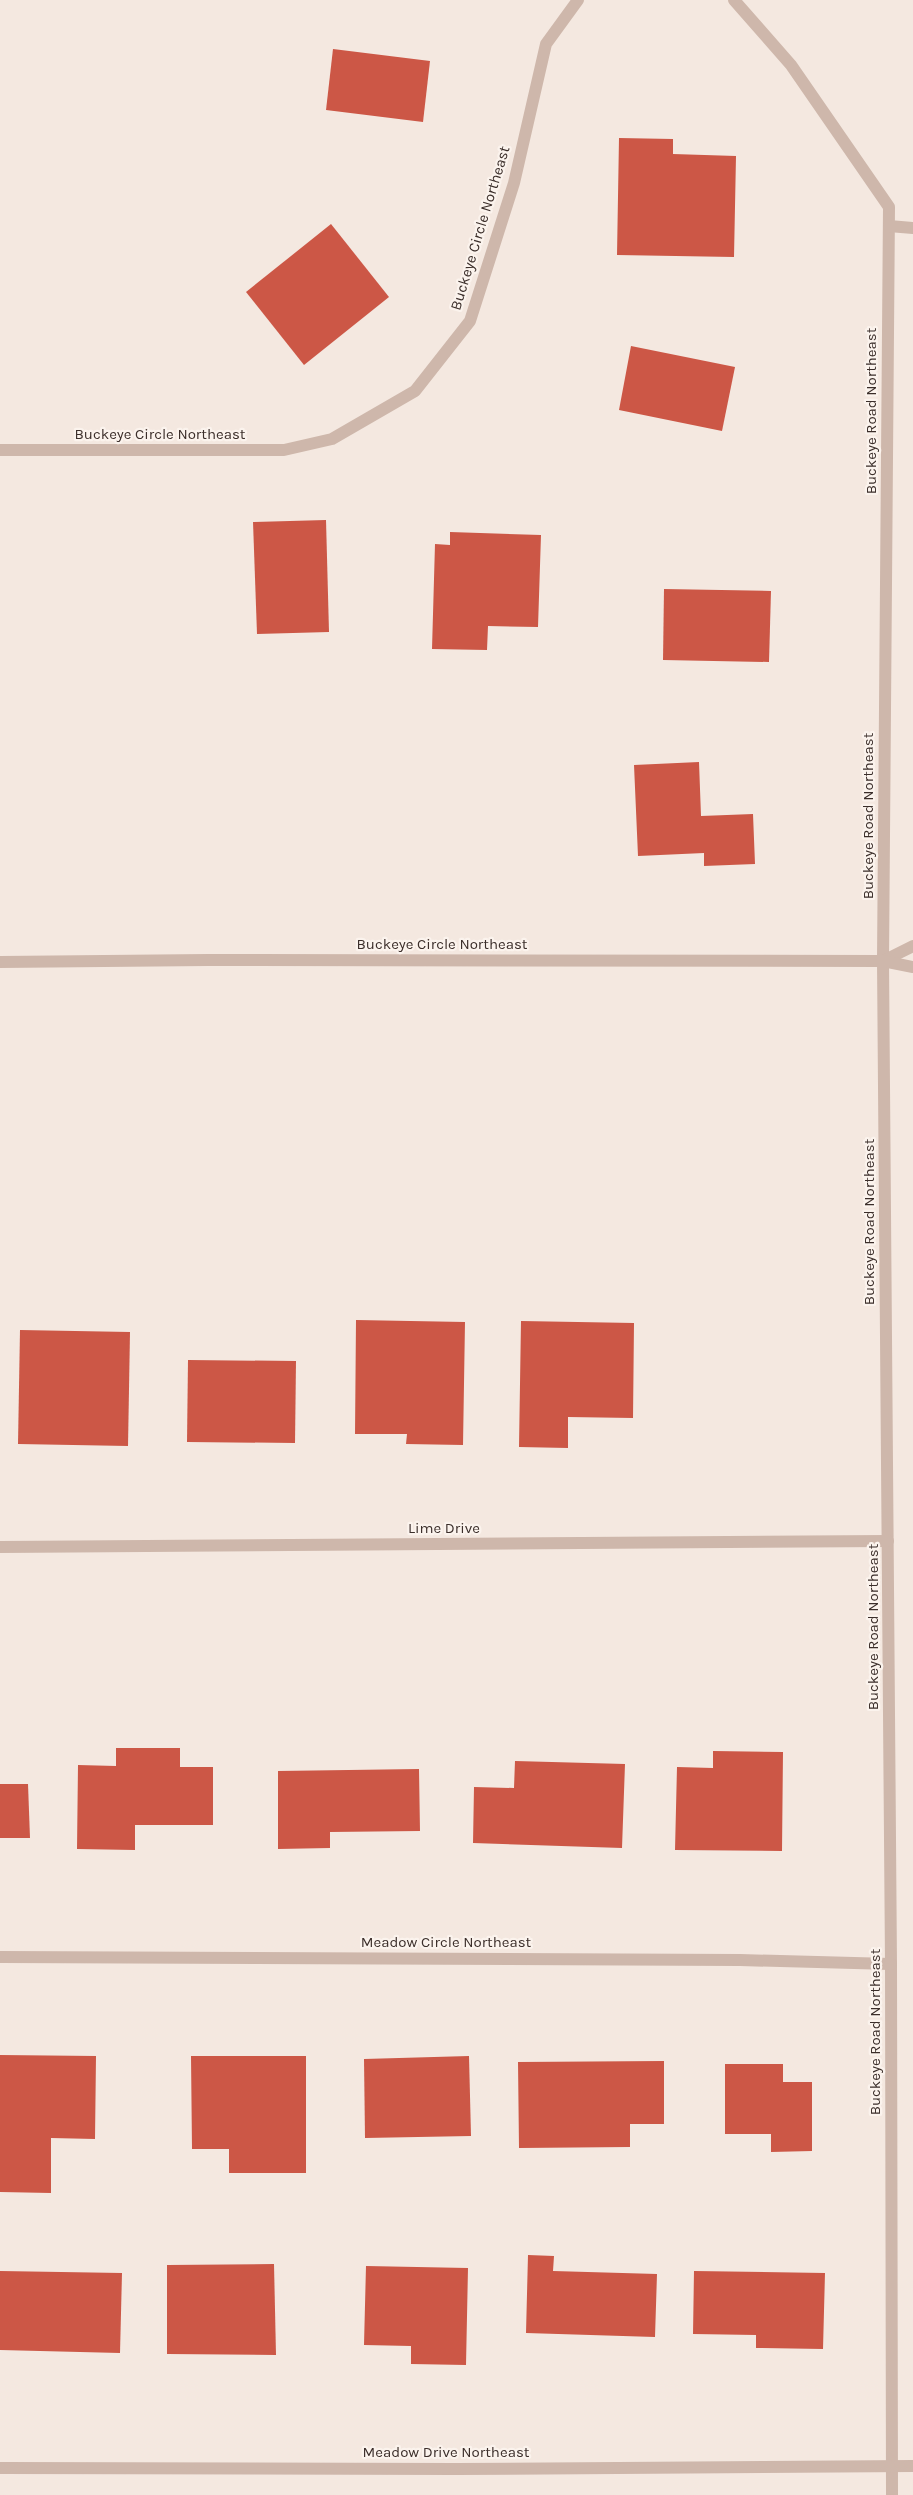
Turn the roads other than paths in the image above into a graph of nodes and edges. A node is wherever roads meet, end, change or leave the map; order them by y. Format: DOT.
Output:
graph roads {
  1 [pos="578,0"];
  2 [pos="734,0"];
  3 [pos="889,226"];
  4 [pos="913,228"];
  5 [pos="0,450"];
  6 [pos="913,946"];
  7 [pos="883,961"];
  8 [pos="0,962"];
  9 [pos="913,967"];
  10 [pos="888,1541"];
  11 [pos="0,1547"];
  12 [pos="0,1957"];
  13 [pos="892,1964"];
  14 [pos="892,2465"];
  15 [pos="913,2466"];
  16 [pos="0,2468"];
  17 [pos="892,2495"];
  1 -- 5 [label="street, Buckeye Circle Northeast"];
  2 -- 3 [label="street, Buckeye Road Northeast"];
  3 -- 4 [label="street"];
  3 -- 7 [label="street, Buckeye Road Northeast"];
  6 -- 7 [label="street"];
  7 -- 8 [label="street, Buckeye Circle Northeast"];
  7 -- 9 [label="street, Buckeye Circle Northeast"];
  7 -- 10 [label="street, Buckeye Road Northeast"];
  10 -- 11 [label="street, Lime Drive"];
  10 -- 13 [label="street, Buckeye Road Northeast"];
  12 -- 13 [label="street, Meadow Circle Northeast"];
  13 -- 14 [label="street, Buckeye Road Northeast"];
  14 -- 15 [label="street, Meadow Drive Northeast"];
  14 -- 16 [label="street, Meadow Drive Northeast"];
  14 -- 17 [label="street, Buckeye Road Northeast"];
}
